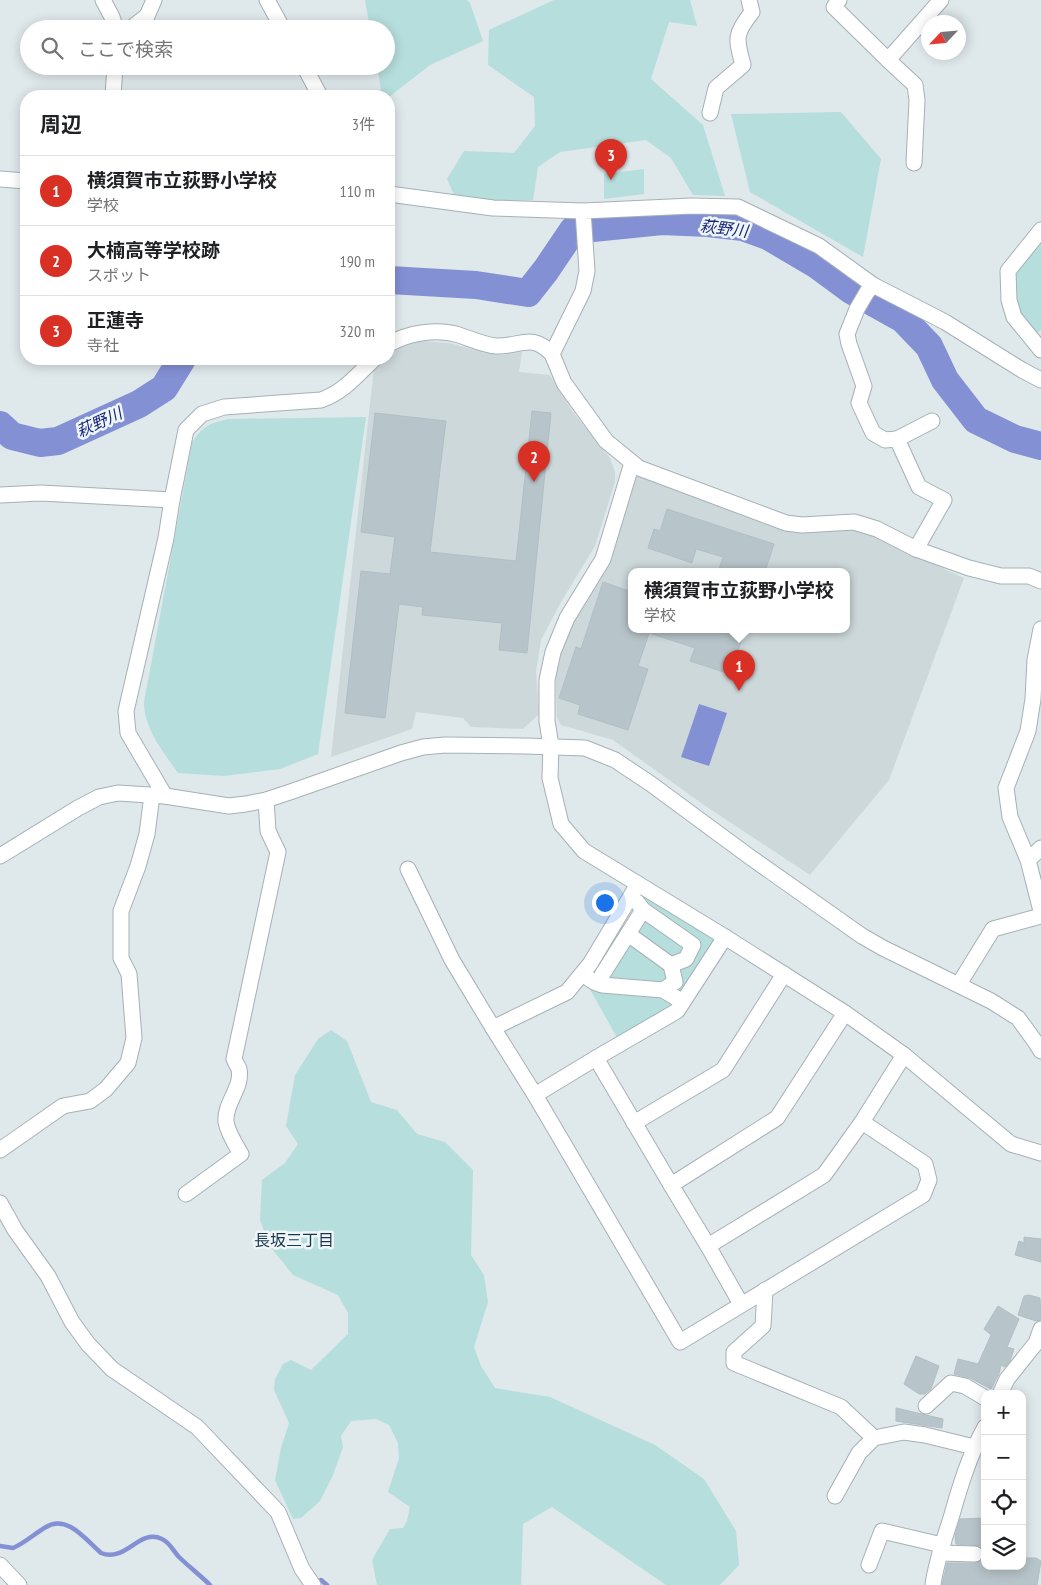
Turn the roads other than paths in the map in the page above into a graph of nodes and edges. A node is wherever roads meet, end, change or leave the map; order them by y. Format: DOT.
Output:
graph roads {
  1 [pos="103,0"];
  2 [pos="154,0"];
  3 [pos="267,0"];
  4 [pos="763,0"];
  5 [pos="839,0"];
  6 [pos="940,0"];
  7 [pos="751,6"];
  8 [pos="113,20"];
  9 [pos="142,20"];
  10 [pos="278,20"];
  11 [pos="888,60"];
  12 [pos="114,75"];
  13 [pos="309,75"];
  14 [pos="113,90"];
  15 [pos="317,90"];
  16 [pos="710,113"];
  17 [pos="914,163"];
  18 [pos="0,179"];
  19 [pos="20,181"];
  20 [pos="395,195"];
  21 [pos="583,211"];
  22 [pos="1041,230"];
  23 [pos="870,289"];
  24 [pos="395,341"];
  25 [pos="1041,350"];
  26 [pos="552,354"];
  27 [pos="368,365"];
  28 [pos="1041,380"];
  29 [pos="932,421"];
  30 [pos="897,439"];
  31 [pos="632,463"];
  32 [pos="0,495"];
  33 [pos="172,500"];
  34 [pos="916,549"];
  35 [pos="1041,581"];
  36 [pos="1041,629"];
  37 [pos="550,746"];
  38 [pos="158,795"];
  39 [pos="266,800"];
  40 [pos="1041,848"];
  41 [pos="0,856"];
  42 [pos="1028,860"];
  43 [pos="408,869"];
  44 [pos="635,890"];
  45 [pos="643,910"];
  46 [pos="1041,911"];
  47 [pos="1041,916"];
  48 [pos="628,934"];
  49 [pos="725,937"];
  50 [pos="671,964"];
  51 [pos="582,974"];
  52 [pos="784,974"];
  53 [pos="597,983"];
  54 [pos="960,984"];
  55 [pos="663,990"];
  56 [pos="683,1002"];
  57 [pos="845,1013"];
  58 [pos="493,1028"];
  59 [pos="1041,1051"];
  60 [pos="904,1055"];
  61 [pos="596,1058"];
  62 [pos="535,1095"];
  63 [pos="862,1122"];
  64 [pos="634,1123"];
  65 [pos="0,1150"];
  66 [pos="1041,1153"];
  67 [pos="671,1185"];
  68 [pos="186,1194"];
  69 [pos="0,1203"];
  70 [pos="708,1246"];
  71 [pos="765,1290"];
  72 [pos="741,1304"];
  73 [pos="1041,1329"];
  74 [pos="1002,1390"];
  75 [pos="981,1396"];
  76 [pos="926,1406"];
  77 [pos="981,1435"];
  78 [pos="874,1438"];
  79 [pos="974,1447"];
  80 [pos="836,1496"];
  81 [pos="941,1549"];
  82 [pos="975,1554"];
  83 [pos="0,1565"];
  84 [pos="869,1565"];
  85 [pos="19,1585"];
  86 [pos="313,1585"];
  87 [pos="933,1585"];
  1 -- 8 [label="street"];
  2 -- 9 [label="street"];
  3 -- 10 [label="street"];
  4 -- 7 [label="street"];
  5 -- 11 [label="street"];
  6 -- 11 [label="street"];
  7 -- 16 [label="street"];
  11 -- 17 [label="street"];
  12 -- 14 [label="street"];
  13 -- 15 [label="street"];
  18 -- 19 [label="street"];
  20 -- 21 [label="street"];
  21 -- 23 [label="street"];
  21 -- 26 [label="street"];
  22 -- 25 [label="street"];
  23 -- 28 [label="street"];
  23 -- 30 [label="street"];
  24 -- 26 [label="street"];
  26 -- 31 [label="street"];
  27 -- 33 [label="street"];
  29 -- 30 [label="street"];
  30 -- 34 [label="street"];
  31 -- 34 [label="street"];
  31 -- 37 [label="street"];
  32 -- 33 [label="street"];
  33 -- 38 [label="street"];
  34 -- 35 [label="street"];
  36 -- 42 [label="street"];
  37 -- 39 [label="street"];
  37 -- 44 [label="street"];
  37 -- 54 [label="street"];
  38 -- 39 [label="street"];
  38 -- 41 [label="street"];
  38 -- 65 [label="street"];
  39 -- 68 [label="street"];
  40 -- 42 [label="street"];
  42 -- 46 [label="street"];
  43 -- 58 [label="street"];
  44 -- 45 [label="street"];
  44 -- 49 [label="street"];
  44 -- 51 [label="street"];
  45 -- 48 [label="street"];
  45 -- 50 [label="street"];
  47 -- 54 [label="street"];
  48 -- 50 [label="street"];
  48 -- 53 [label="street"];
  49 -- 52 [label="street"];
  49 -- 56 [label="street"];
  50 -- 55 [label="street"];
  51 -- 53 [label="street"];
  51 -- 58 [label="street"];
  52 -- 57 [label="street"];
  52 -- 64 [label="street"];
  53 -- 55 [label="street"];
  54 -- 59 [label="street"];
  55 -- 56 [label="street"];
  56 -- 61 [label="street"];
  57 -- 60 [label="street"];
  57 -- 67 [label="street"];
  58 -- 62 [label="street"];
  60 -- 63 [label="street"];
  60 -- 66 [label="street"];
  61 -- 62 [label="street"];
  61 -- 64 [label="street"];
  62 -- 72 [label="street"];
  63 -- 70 [label="street"];
  63 -- 71 [label="street"];
  64 -- 67 [label="street"];
  67 -- 70 [label="street"];
  69 -- 86 [label="street"];
  70 -- 72 [label="street"];
  71 -- 72 [label="street"];
  71 -- 78 [label="street"];
  73 -- 74 [label="street"];
  75 -- 76 [label="street"];
  77 -- 79 [label="street"];
  78 -- 79 [label="street"];
  78 -- 80 [label="street"];
  79 -- 81 [label="street"];
  81 -- 82 [label="street"];
  81 -- 84 [label="street"];
  81 -- 87 [label="street"];
  83 -- 85 [label="street"];
}
